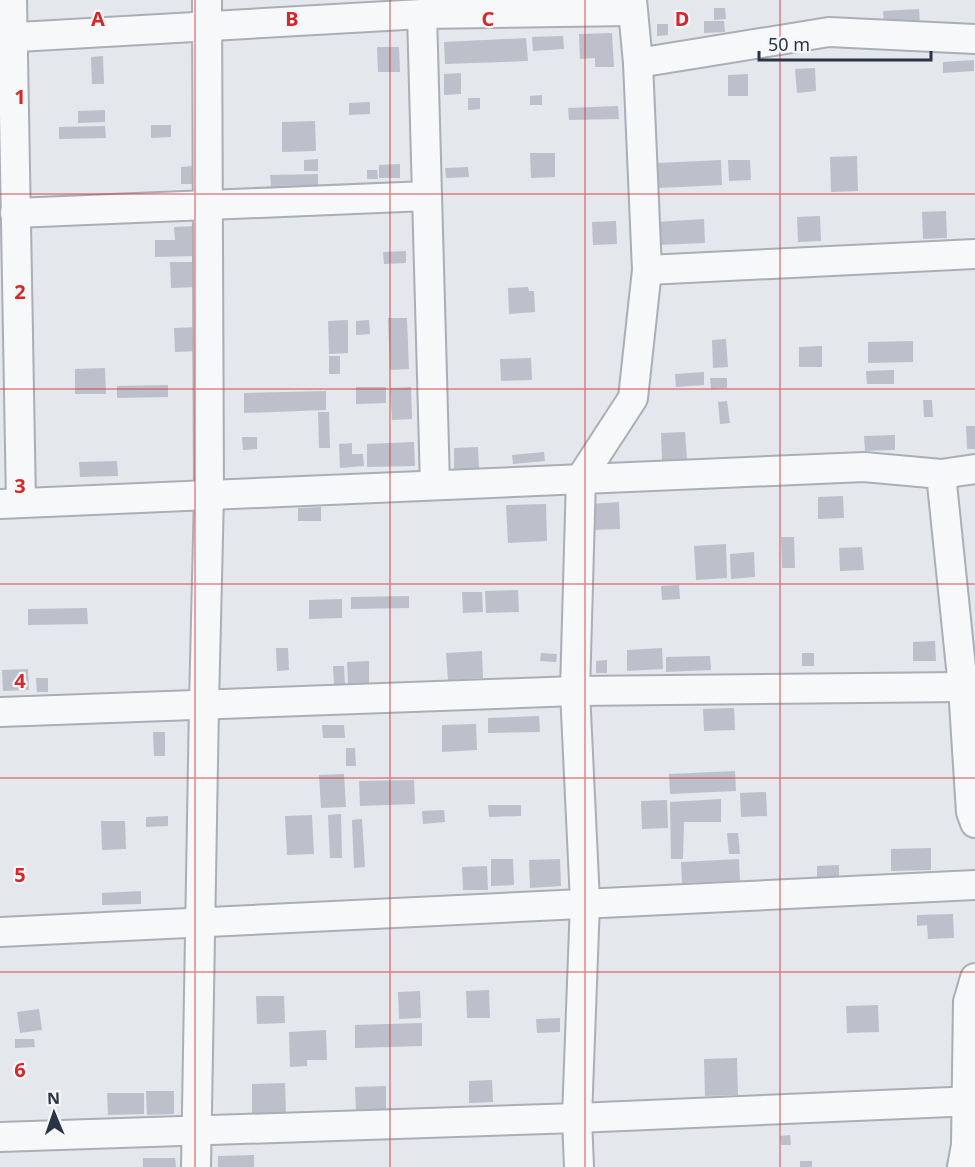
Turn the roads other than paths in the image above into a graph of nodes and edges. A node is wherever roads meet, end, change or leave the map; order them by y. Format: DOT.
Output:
graph roads {
  1 [pos="12,0"];
  2 [pos="631,6"];
  3 [pos="207,13"];
  4 [pos="422,14"];
  5 [pos="6,37"];
  6 [pos="975,39"];
  7 [pos="638,63"];
  8 [pos="427,196"];
  9 [pos="208,205"];
  10 [pos="15,213"];
  11 [pos="975,254"];
  12 [pos="647,270"];
  13 [pos="975,469"];
  14 [pos="941,474"];
  15 [pos="581,478"];
  16 [pos="435,485"];
  17 [pos="209,495"];
  18 [pos="10,503"];
  19 [pos="963,687"];
  20 [pos="575,691"];
  21 [pos="204,705"];
  22 [pos="0,712"];
  23 [pos="975,823"];
  24 [pos="975,885"];
  25 [pos="585,902"];
  26 [pos="200,924"];
  27 [pos="0,932"];
  28 [pos="975,978"];
  29 [pos="971,1102"];
  30 [pos="577,1118"];
  31 [pos="197,1130"];
  32 [pos="0,1137"];
  33 [pos="196,1167"];
  34 [pos="579,1167"];
  35 [pos="962,1167"];
  1 -- 5 [label="street"];
  2 -- 4 [label="street"];
  2 -- 7 [label="street"];
  3 -- 4 [label="street"];
  3 -- 5 [label="street"];
  3 -- 9 [label="street"];
  4 -- 8 [label="street"];
  5 -- 10 [label="street"];
  6 -- 7 [label="street"];
  7 -- 12 [label="street"];
  8 -- 9 [label="street"];
  8 -- 16 [label="street"];
  9 -- 10 [label="street"];
  9 -- 17 [label="street"];
  10 -- 18 [label="street"];
  11 -- 12 [label="street"];
  12 -- 15 [label="street"];
  13 -- 14 [label="street"];
  14 -- 15 [label="street"];
  14 -- 19 [label="street"];
  15 -- 16 [label="street"];
  15 -- 20 [label="street"];
  16 -- 17 [label="street"];
  17 -- 18 [label="street"];
  17 -- 21 [label="street"];
  19 -- 20 [label="street"];
  19 -- 23 [label="street"];
  20 -- 21 [label="street"];
  20 -- 25 [label="street"];
  21 -- 22 [label="street"];
  21 -- 26 [label="street"];
  24 -- 25 [label="street"];
  25 -- 26 [label="street"];
  25 -- 30 [label="street"];
  26 -- 27 [label="street"];
  26 -- 31 [label="street"];
  28 -- 29 [label="street"];
  29 -- 30 [label="street"];
  29 -- 35 [label="street"];
  30 -- 31 [label="street"];
  30 -- 34 [label="street"];
  31 -- 32 [label="street"];
  31 -- 33 [label="street"];
}
